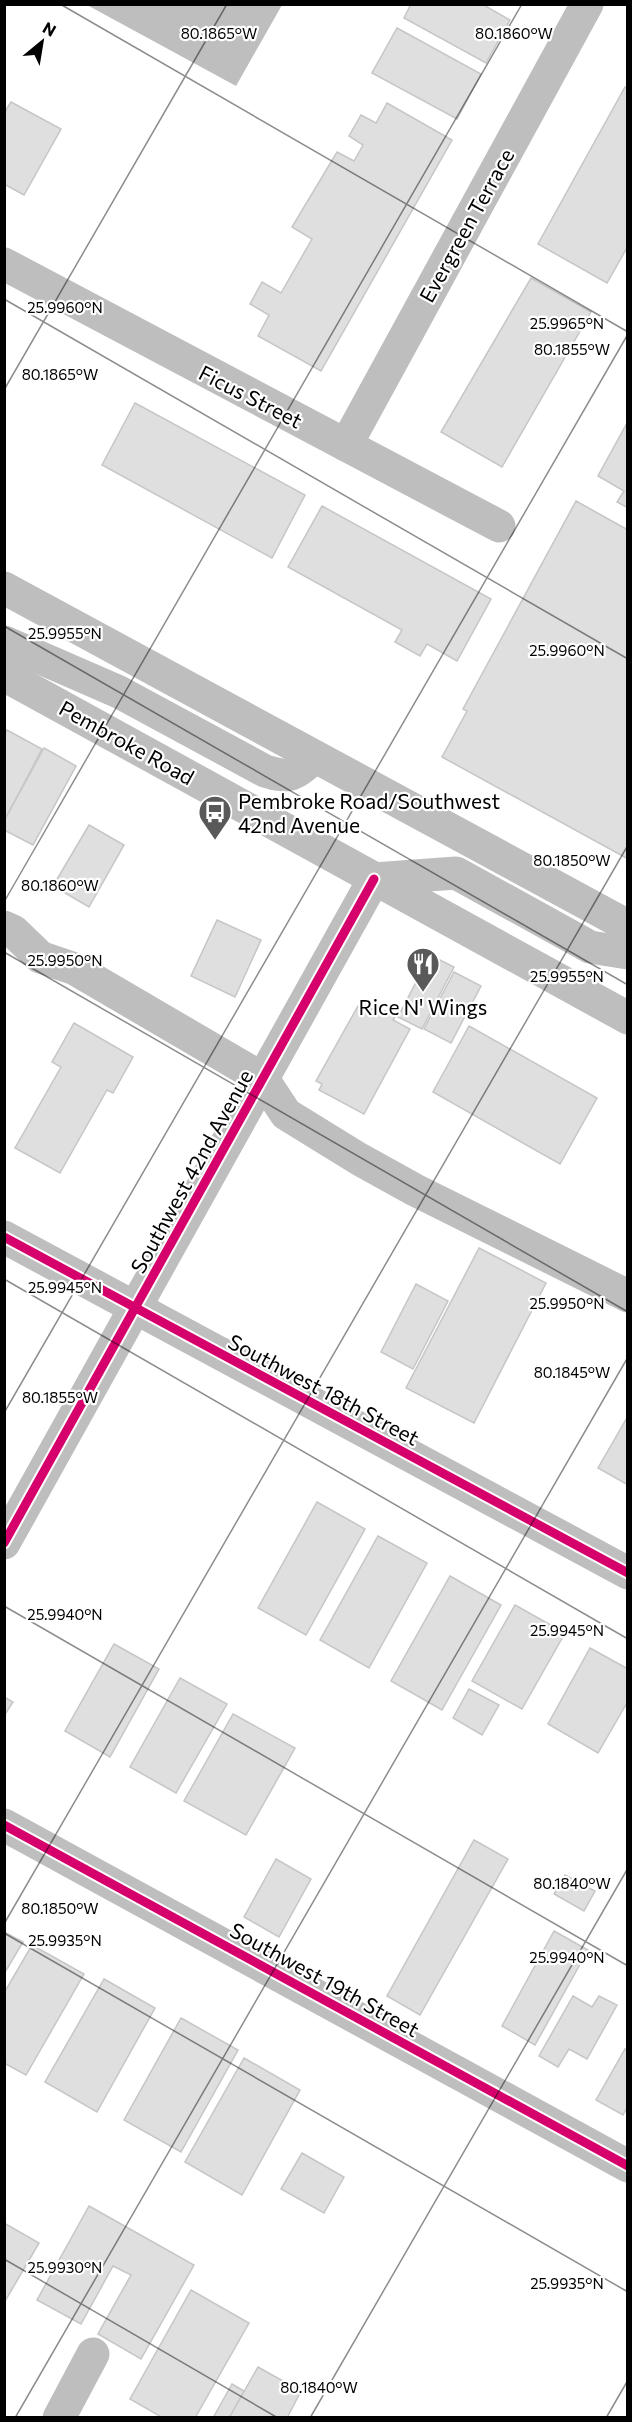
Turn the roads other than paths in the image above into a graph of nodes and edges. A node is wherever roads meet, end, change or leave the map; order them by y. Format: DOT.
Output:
graph roads {
  1 [pos="586,4"];
  2 [pos="4,264"];
  3 [pos="345,445"];
  4 [pos="499,526"];
  5 [pos="4,588"];
  6 [pos="4,642"];
  7 [pos="4,675"];
  8 [pos="314,757"];
  9 [pos="374,879"];
  10 [pos="627,926"];
  11 [pos="4,927"];
  12 [pos="627,954"];
  13 [pos="627,1018"];
  14 [pos="263,1079"];
  15 [pos="4,1237"];
  16 [pos="627,1296"];
  17 [pos="136,1308"];
  18 [pos="4,1543"];
  19 [pos="627,1573"];
  20 [pos="4,1825"];
  21 [pos="627,2166"];
  22 [pos="93,2354"];
  23 [pos="58,2418"];
  1 -- 3 [label="street, Evergreen Terrace"];
  2 -- 3 [label="street, Ficus Street"];
  3 -- 4 [label="street, Ficus Street"];
  5 -- 8 [label="street"];
  6 -- 8 [label="street"];
  7 -- 9 [label="street, Pembroke Road"];
  8 -- 10 [label="street"];
  9 -- 12 [label="street"];
  9 -- 13 [label="street, Pembroke Road"];
  9 -- 14 [label="street, Southwest 42nd Avenue"];
  11 -- 14 [label="street"];
  14 -- 16 [label="street"];
  14 -- 17 [label="street, Southwest 42nd Avenue"];
  15 -- 17 [label="street, Southwest 18th Street"];
  17 -- 18 [label="street, Southwest 42nd Avenue"];
  17 -- 19 [label="street, Southwest 18th Street"];
  20 -- 21 [label="street, Southwest 19th Street"];
  22 -- 23 [label="street"];
}
